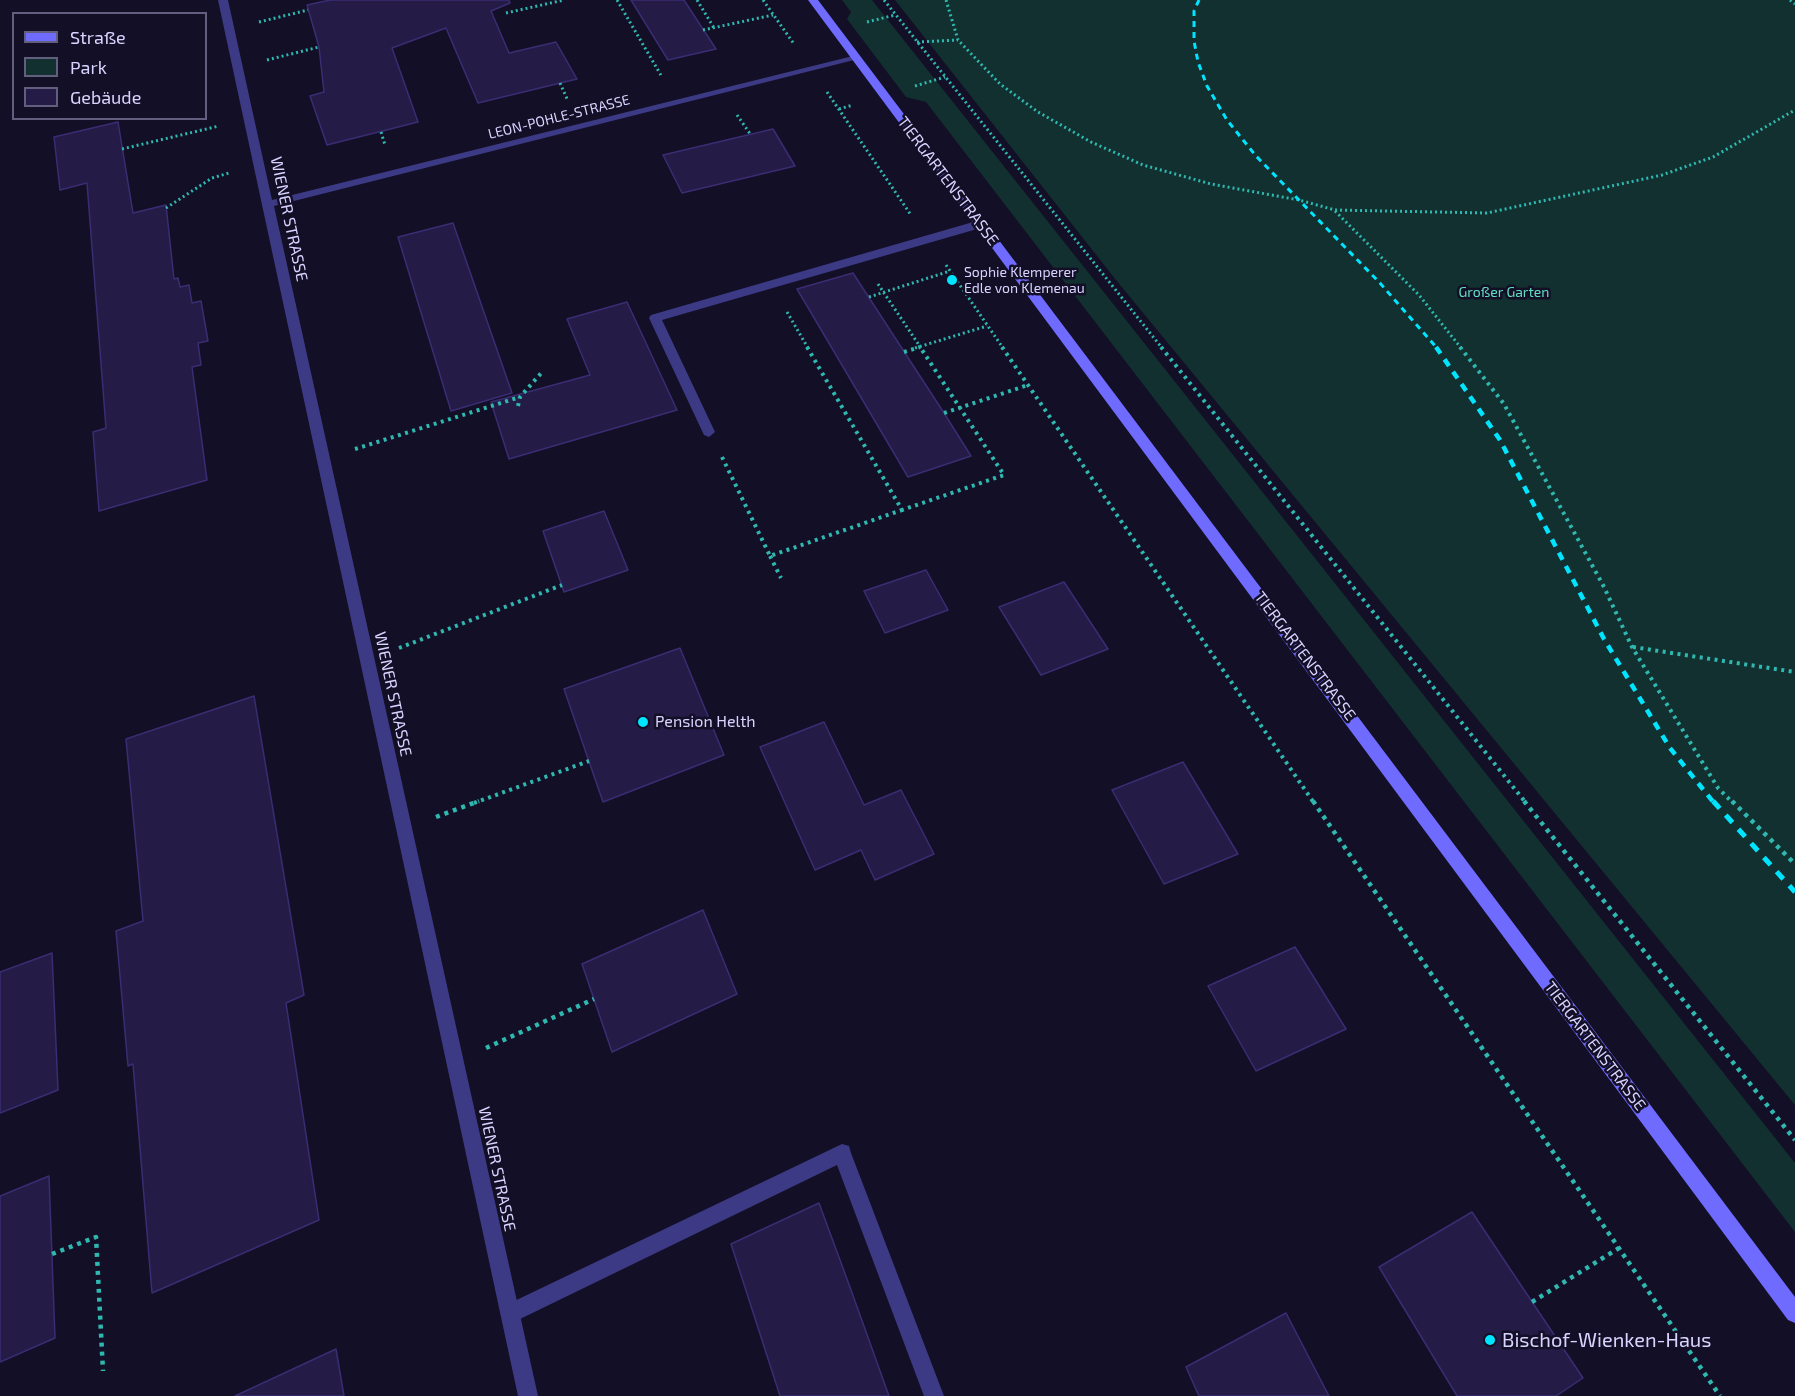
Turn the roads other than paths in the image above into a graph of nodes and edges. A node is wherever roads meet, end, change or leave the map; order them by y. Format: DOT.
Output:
graph roads {
  1 [pos="223,0"];
  2 [pos="813,0"];
  3 [pos="857,58"];
  4 [pos="268,204"];
  5 [pos="980,224"];
  6 [pos="710,432"];
  7 [pos="1795,1313"];
  8 [pos="511,1314"];
  9 [pos="528,1396"];
  10 [pos="934,1396"];
  1 -- 4 [label="street, WIENER STRASSE"];
  2 -- 3 [label="main road, TIERGARTENSTRASSE"];
  3 -- 4 [label="street, LEON-POHLE-STRASSE"];
  3 -- 5 [label="main road, TIERGARTENSTRASSE"];
  4 -- 8 [label="street, WIENER STRASSE"];
  5 -- 6 [label="street"];
  5 -- 7 [label="main road, TIERGARTENSTRASSE"];
  8 -- 9 [label="street, WIENER STRASSE"];
  8 -- 10 [label="street"];
}
